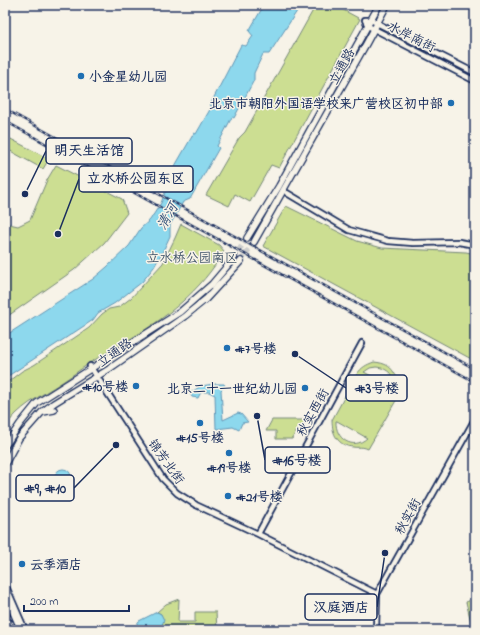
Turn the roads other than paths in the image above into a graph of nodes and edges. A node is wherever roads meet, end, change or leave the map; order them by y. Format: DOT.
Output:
graph roads {
  1 [pos="379,5"];
  2 [pos="387,5"];
  3 [pos="370,23"];
  4 [pos="377,23"];
  5 [pos="374,29"];
  6 [pos="475,73"];
  7 [pos="475,81"];
  8 [pos="348,86"];
  9 [pos="340,91"];
  10 [pos="317,107"];
  11 [pos="315,121"];
  12 [pos="287,193"];
  13 [pos="248,238"];
  14 [pos="254,242"];
  15 [pos="475,245"];
  16 [pos="234,258"];
  17 [pos="241,261"];
  18 [pos="198,305"];
  19 [pos="191,317"];
  20 [pos="362,343"];
  21 [pos="91,367"];
  22 [pos="97,377"];
  23 [pos="54,410"];
  24 [pos="42,412"];
  25 [pos="475,418"];
  26 [pos="5,446"];
  27 [pos="5,464"];
  28 [pos="258,534"];
  29 [pos="5,584"];
  30 [pos="5,594"];
  31 [pos="377,594"];
  32 [pos="21,630"];
  33 [pos="25,630"];
  34 [pos="376,630"];
  1 -- 3 [label="main road, 立通路"];
  2 -- 4 [label="main road, 立通路"];
  3 -- 4 [label="street, 水岸南街"];
  3 -- 5 [label="street, 水岸南街"];
  3 -- 11 [label="main road, 立通路"];
  4 -- 5 [label="main road, 立通路"];
  4 -- 6 [label="street, 水岸南街"];
  5 -- 7 [label="street, 水岸南街"];
  5 -- 9 [label="main road, 立通路"];
  8 -- 9 [label="main road"];
  9 -- 14 [label="main road, 立通路"];
  10 -- 11 [label="main road"];
  11 -- 13 [label="main road, 立通路"];
  12 -- 15 [label="street"];
  16 -- 21 [label="main road, 立通路"];
  17 -- 18 [label="main road, 立通路"];
  18 -- 19 [label="main road"];
  18 -- 22 [label="main road, 立通路"];
  20 -- 28 [label="street, 秋实西街"];
  21 -- 22 [label="street, 锦芳北街"];
  21 -- 26 [label="main road, 立通路"];
  22 -- 24 [label="main road, 立通路"];
  22 -- 28 [label="street, 锦芳北街"];
  23 -- 24 [label="main road"];
  24 -- 27 [label="main road, 立通路"];
  25 -- 31 [label="street, 秋实街"];
  28 -- 31 [label="street, 锦芳北街"];
  29 -- 33 [label="street"];
  30 -- 32 [label="main road"];
  31 -- 34 [label="street, 秋实街"];
}
